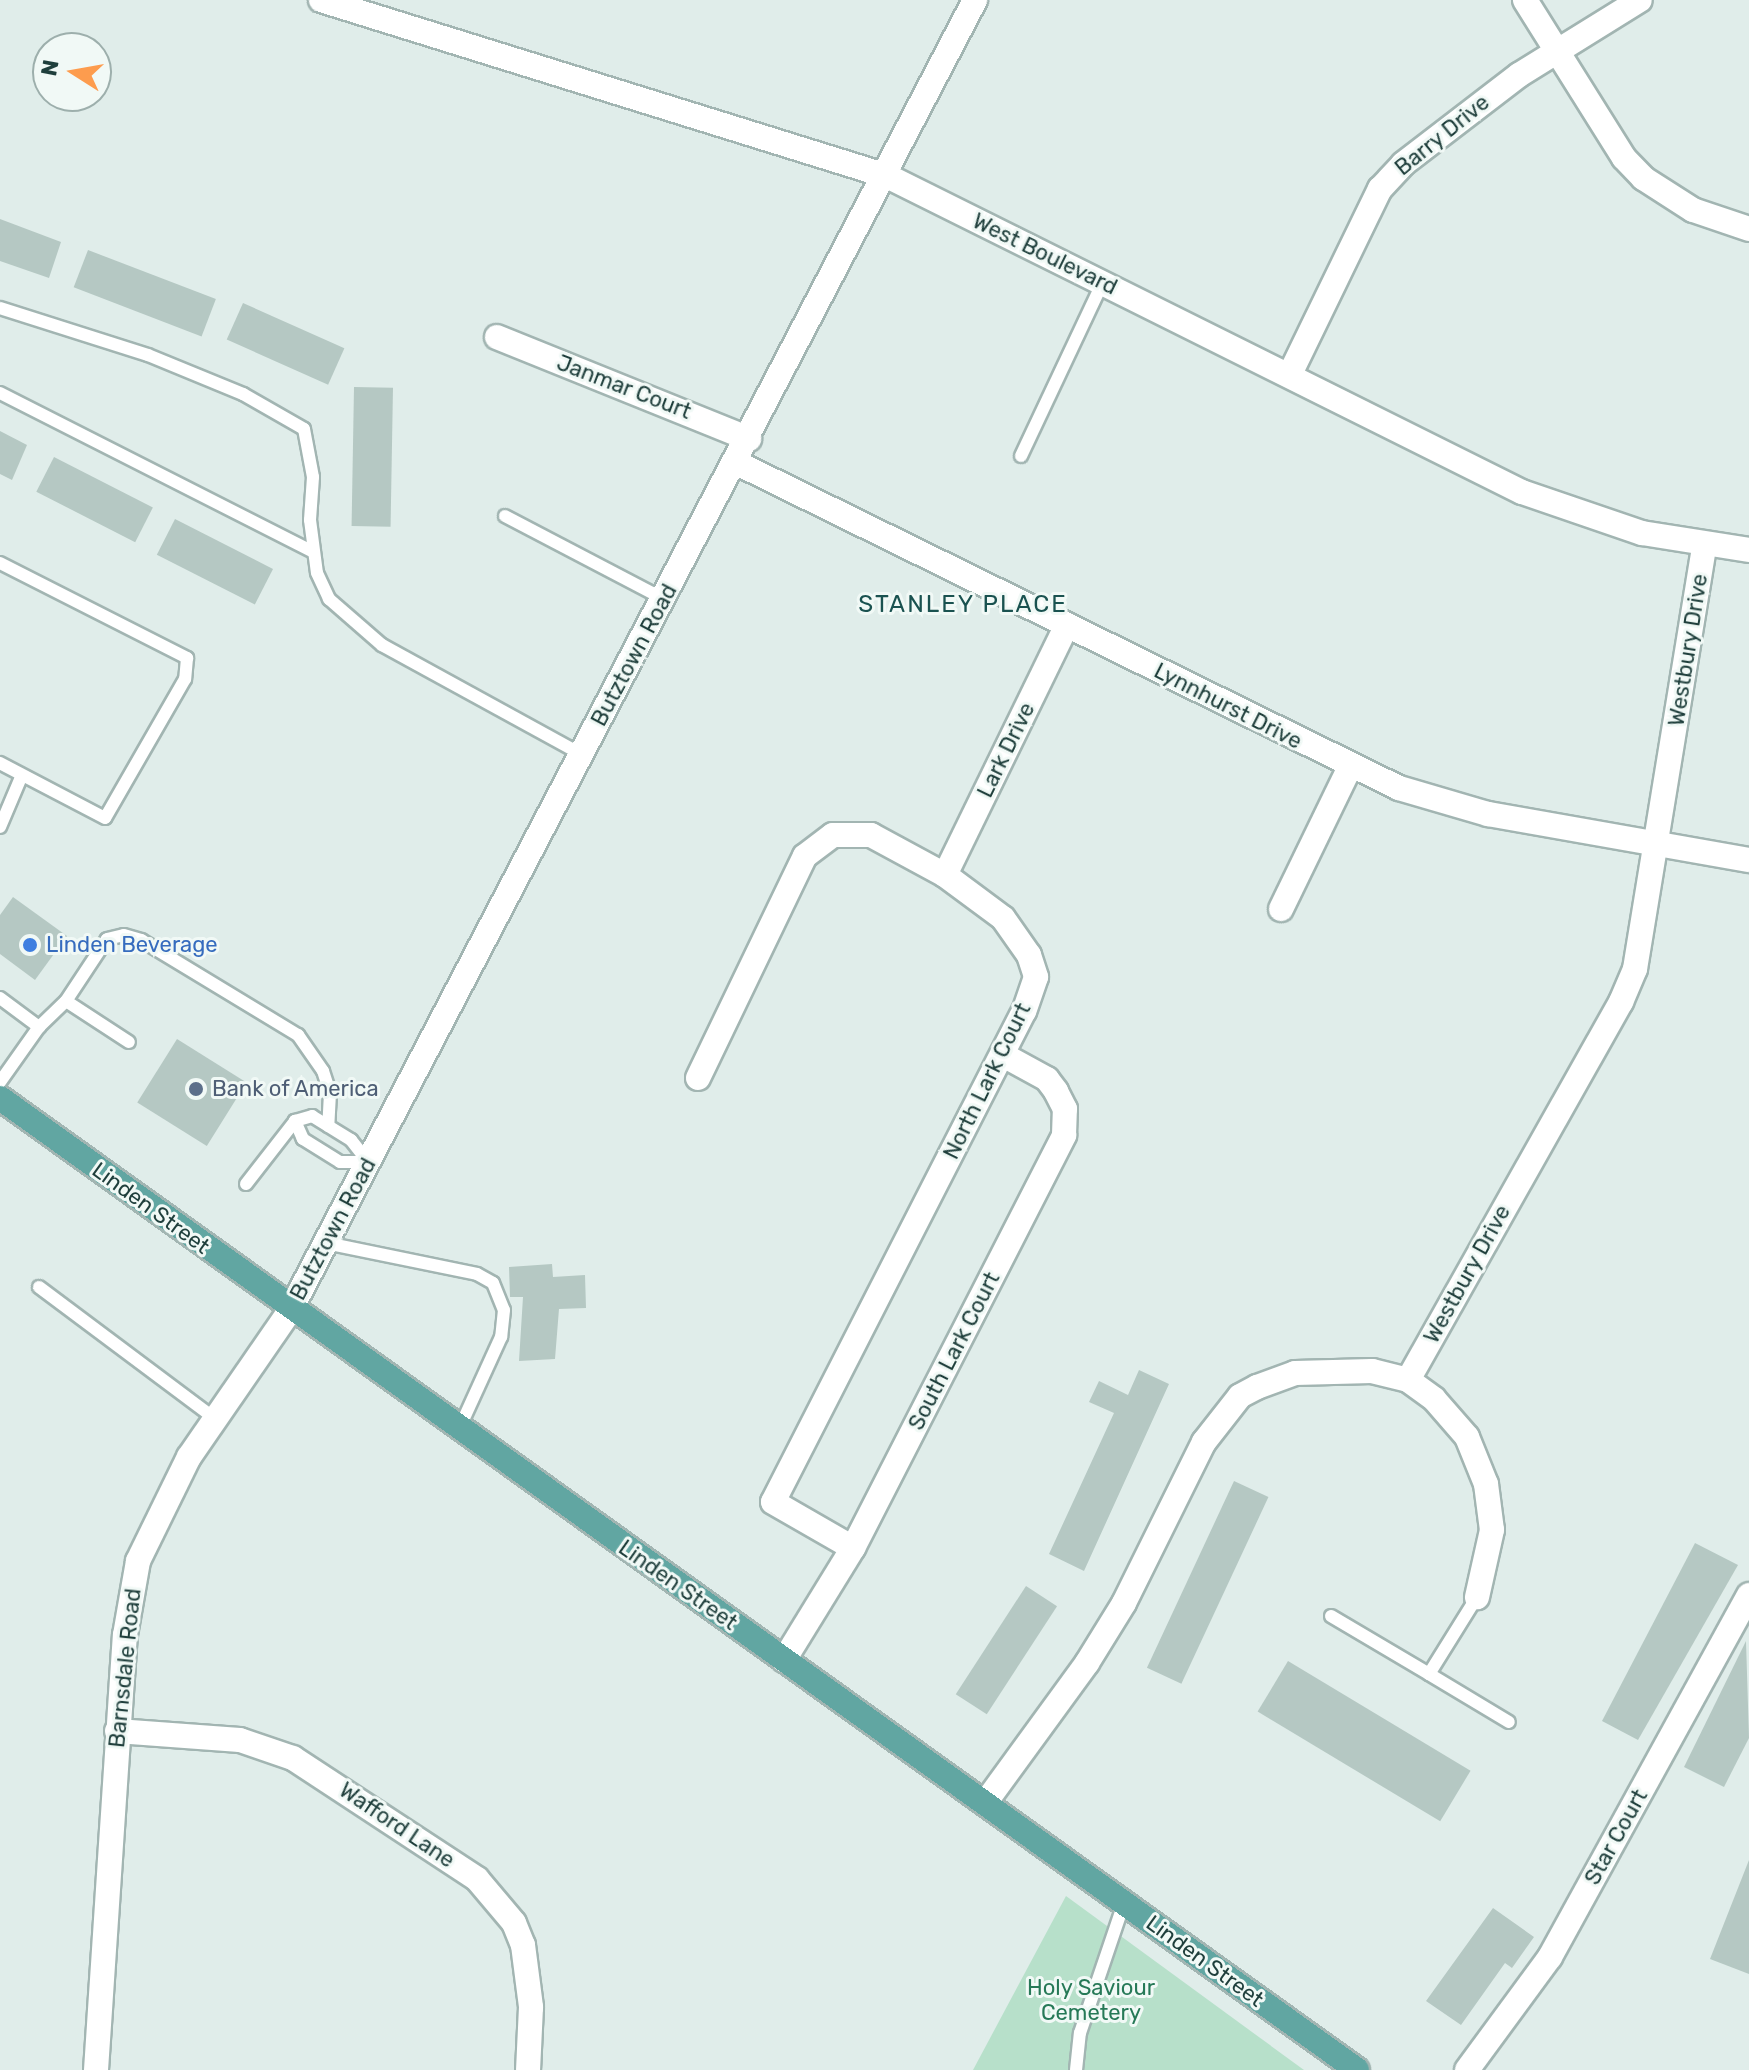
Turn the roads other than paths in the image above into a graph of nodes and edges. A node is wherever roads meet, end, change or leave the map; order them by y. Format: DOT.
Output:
graph roads {
  1 [pos="321,0"];
  2 [pos="975,0"];
  3 [pos="1525,0"];
  4 [pos="1640,0"];
  5 [pos="1557,50"];
  6 [pos="887,176"];
  7 [pos="1749,229"];
  8 [pos="1103,282"];
  9 [pos="0,308"];
  10 [pos="497,337"];
  11 [pos="1290,374"];
  12 [pos="0,393"];
  13 [pos="749,439"];
  14 [pos="1021,456"];
  15 [pos="737,463"];
  16 [pos="505,516"];
  17 [pos="1704,547"];
  18 [pos="1749,550"];
  19 [pos="314,552"];
  20 [pos="0,563"];
  21 [pos="664,599"];
  22 [pos="1067,625"];
  23 [pos="581,754"];
  24 [pos="0,763"];
  25 [pos="1350,767"];
  26 [pos="22,775"];
  27 [pos="0,827"];
  28 [pos="1658,844"];
  29 [pos="1749,860"];
  30 [pos="945,875"];
  31 [pos="1281,909"];
  32 [pos="0,998"];
  33 [pos="66,1001"];
  34 [pos="39,1027"];
  35 [pos="129,1042"];
  36 [pos="1003,1055"];
  37 [pos="698,1078"];
  38 [pos="0,1082"];
  39 [pos="0,1098"];
  40 [pos="295,1121"];
  41 [pos="328,1126"];
  42 [pos="368,1162"];
  43 [pos="246,1184"];
  44 [pos="326,1243"];
  45 [pos="39,1287"];
  46 [pos="291,1309"];
  47 [pos="1408,1380"];
  48 [pos="214,1418"];
  49 [pos="459,1429"];
  50 [pos="853,1548"];
  51 [pos="1749,1595"];
  52 [pos="1477,1597"];
  53 [pos="1331,1616"];
  54 [pos="784,1660"];
  55 [pos="1429,1674"];
  56 [pos="1509,1722"];
  57 [pos="117,1731"];
  58 [pos="985,1803"];
  59 [pos="1124,1903"];
  60 [pos="96,2070"];
  61 [pos="528,2070"];
  62 [pos="1076,2070"];
  63 [pos="1357,2070"];
  64 [pos="1467,2070"];
  1 -- 6 [label="street, West Boulevard"];
  2 -- 6 [label="street, Butztown Road"];
  3 -- 5 [label="street"];
  4 -- 5 [label="street, Barry Drive"];
  5 -- 7 [label="street"];
  5 -- 11 [label="street, Barry Drive"];
  6 -- 8 [label="street, West Boulevard"];
  6 -- 13 [label="street, Butztown Road"];
  8 -- 11 [label="street, West Boulevard"];
  8 -- 14 [label="lane"];
  9 -- 19 [label="lane"];
  10 -- 13 [label="street, Janmar Court"];
  11 -- 17 [label="street, West Boulevard"];
  12 -- 19 [label="lane"];
  13 -- 15 [label="street, Butztown Road"];
  15 -- 21 [label="street, Butztown Road"];
  15 -- 22 [label="street, Lynnhurst Drive"];
  16 -- 21 [label="lane"];
  17 -- 18 [label="street, West Boulevard"];
  17 -- 28 [label="street, Westbury Drive"];
  19 -- 23 [label="lane"];
  20 -- 26 [label="lane"];
  21 -- 23 [label="street, Butztown Road"];
  22 -- 25 [label="street, Lynnhurst Drive"];
  22 -- 30 [label="street, Lark Drive"];
  23 -- 42 [label="street, Butztown Road"];
  24 -- 26 [label="lane"];
  25 -- 28 [label="street, Lynnhurst Drive"];
  25 -- 31 [label="street"];
  26 -- 27 [label="lane"];
  28 -- 29 [label="street, Lynnhurst Drive"];
  28 -- 47 [label="street, Westbury Drive"];
  30 -- 36 [label="street, North Lark Court"];
  30 -- 37 [label="street, North Lark Court"];
  32 -- 34 [label="lane"];
  33 -- 34 [label="lane"];
  33 -- 35 [label="lane"];
  33 -- 41 [label="lane"];
  34 -- 38 [label="lane"];
  36 -- 50 [label="street, South Lark Court"];
  36 -- 50 [label="street, North Lark Court"];
  39 -- 46 [label="main road, Linden Street"];
  40 -- 41 [label="lane"];
  40 -- 42 [label="lane"];
  40 -- 43 [label="lane"];
  41 -- 42 [label="lane"];
  42 -- 44 [label="street, Butztown Road"];
  44 -- 46 [label="street, Butztown Road"];
  44 -- 49 [label="lane"];
  45 -- 48 [label="lane"];
  46 -- 48 [label="street, Barnsdale Road"];
  46 -- 49 [label="main road, Linden Street"];
  47 -- 52 [label="street"];
  47 -- 58 [label="street"];
  48 -- 57 [label="street, Barnsdale Road"];
  49 -- 54 [label="main road, Linden Street"];
  50 -- 54 [label="street, South Lark Court"];
  51 -- 64 [label="street, Star Court"];
  52 -- 55 [label="lane"];
  53 -- 55 [label="lane"];
  54 -- 58 [label="main road, Linden Street"];
  55 -- 56 [label="lane"];
  57 -- 60 [label="street, Barnsdale Road"];
  57 -- 61 [label="street, Wafford Lane"];
  58 -- 59 [label="main road, Linden Street"];
  59 -- 62 [label="lane"];
  59 -- 63 [label="main road, Linden Street"];
}
